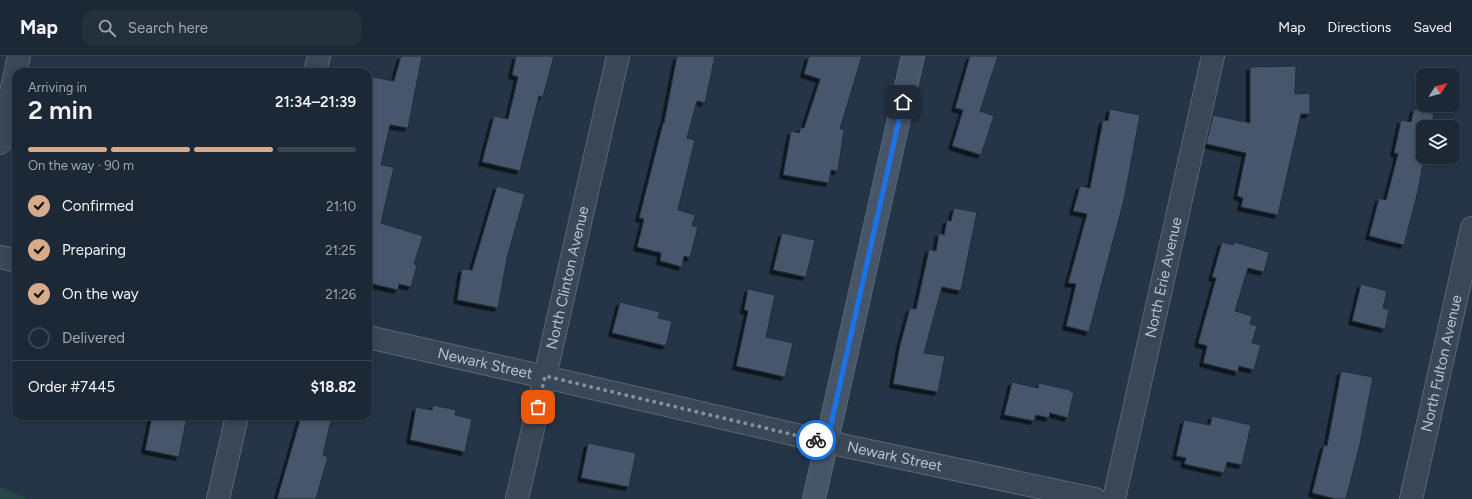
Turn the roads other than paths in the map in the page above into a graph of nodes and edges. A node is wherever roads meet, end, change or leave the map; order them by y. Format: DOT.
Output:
graph roads {
  1 [pos="20,56"];
  2 [pos="319,56"];
  3 [pos="618,56"];
  4 [pos="914,56"];
  5 [pos="1213,56"];
  6 [pos="17,68"];
  7 [pos="316,68"];
  8 [pos="12,91"];
  9 [pos="0,143"];
  10 [pos="1472,228"];
  11 [pos="0,257"];
  12 [pos="12,259"];
  13 [pos="372,338"];
  14 [pos="545,376"];
  15 [pos="236,420"];
  16 [pos="827,442"];
  17 [pos="218,499"];
  18 [pos="517,499"];
  19 [pos="814,499"];
  20 [pos="1095,499"];
  21 [pos="1114,499"];
  22 [pos="1410,499"];
  1 -- 6 [label="street"];
  2 -- 7 [label="street"];
  3 -- 14 [label="street, North Clinton Avenue"];
  4 -- 16 [label="street"];
  5 -- 21 [label="street, North Erie Avenue"];
  8 -- 9 [label="street"];
  10 -- 22 [label="street, North Fulton Avenue"];
  11 -- 12 [label="street"];
  13 -- 14 [label="street, Newark Street"];
  14 -- 16 [label="street, Newark Street"];
  14 -- 18 [label="street, North Clinton Avenue"];
  15 -- 17 [label="street"];
  16 -- 19 [label="street"];
  16 -- 20 [label="street, Newark Street"];
}
